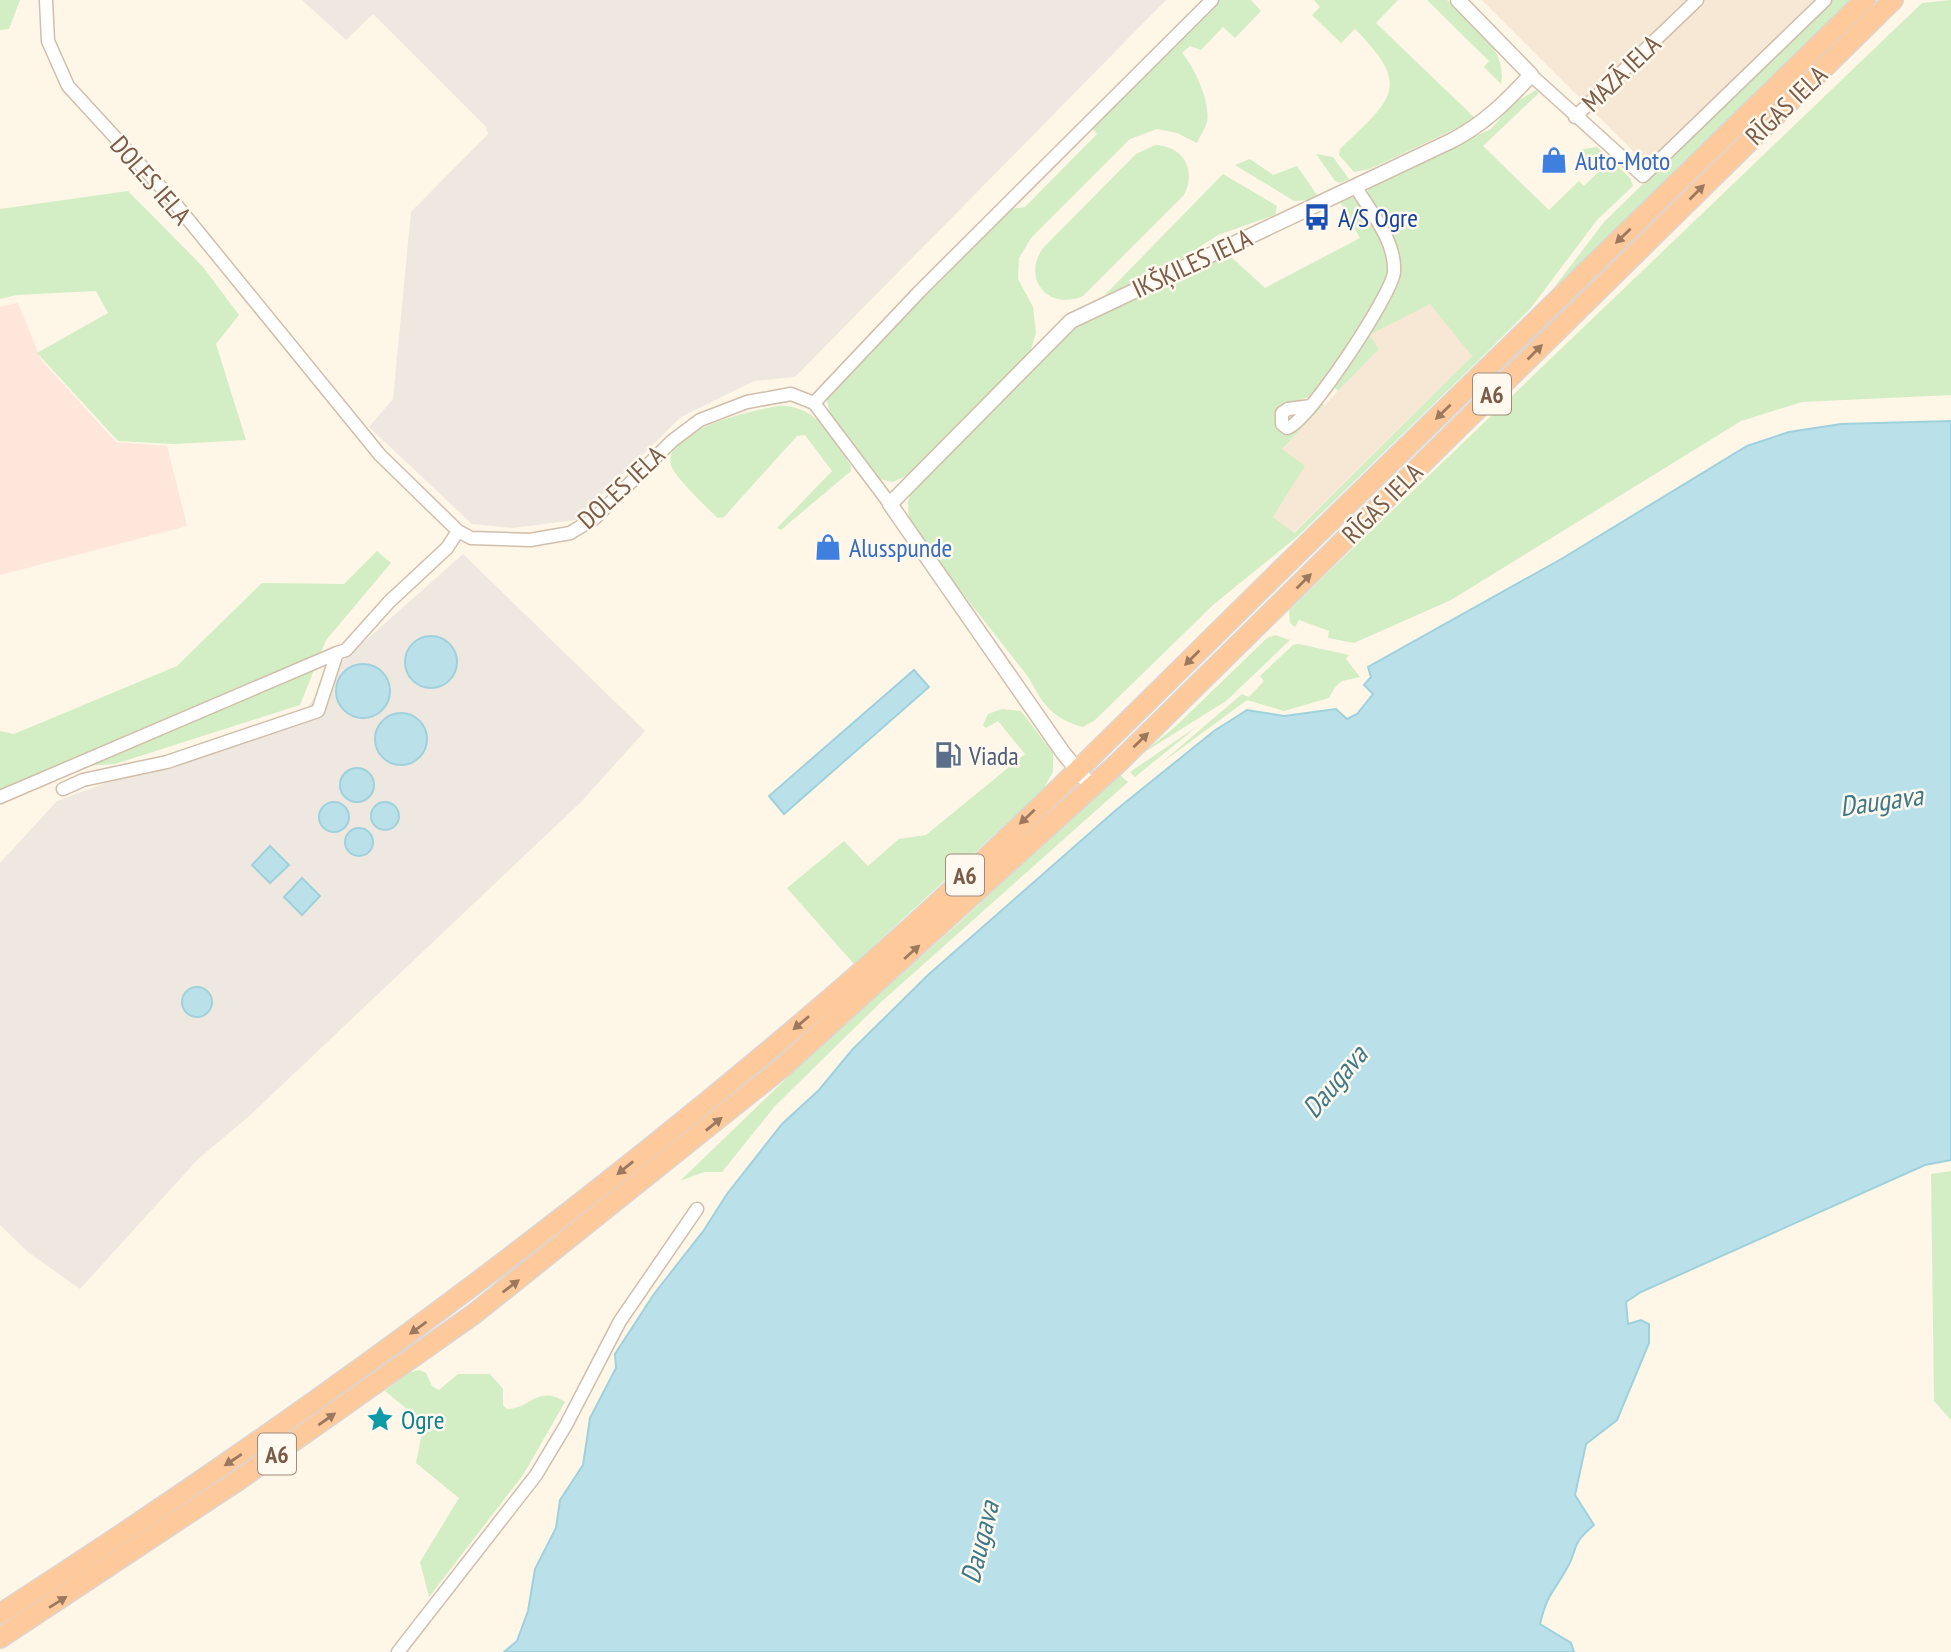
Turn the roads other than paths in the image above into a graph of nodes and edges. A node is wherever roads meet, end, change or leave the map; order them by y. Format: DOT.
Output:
graph roads {
  1 [pos="46,0"];
  2 [pos="1212,0"];
  3 [pos="1458,0"];
  4 [pos="1697,0"];
  5 [pos="1825,0"];
  6 [pos="1865,0"];
  7 [pos="1892,0"];
  8 [pos="1531,75"];
  9 [pos="1575,117"];
  10 [pos="1355,186"];
  11 [pos="814,403"];
  12 [pos="1311,406"];
  13 [pos="890,504"];
  14 [pos="458,531"];
  15 [pos="337,653"];
  16 [pos="1077,770"];
  17 [pos="1092,787"];
  18 [pos="63,789"];
  19 [pos="0,797"];
  20 [pos="697,1209"];
  21 [pos="0,1614"];
  22 [pos="0,1638"];
  23 [pos="398,1652"];
  1 -- 14 [label="street, DOLES IELA"];
  2 -- 11 [label="street"];
  3 -- 8 [label="street"];
  4 -- 9 [label="street, MAZĀ IELA"];
  5 -- 9 [label="street"];
  6 -- 16 [label="highway, RĪGAS IELA / A6, one-way"];
  17 -- 7 [label="highway, RĪGAS IELA / A6, one-way"];
  8 -- 9 [label="street"];
  8 -- 10 [label="street, IKŠĶILES IELA"];
  10 -- 12 [label="street"];
  10 -- 13 [label="street, IKŠĶILES IELA"];
  11 -- 13 [label="street"];
  11 -- 14 [label="street, DOLES IELA"];
  13 -- 16 [label="street"];
  14 -- 15 [label="street"];
  15 -- 18 [label="street"];
  15 -- 19 [label="street"];
  16 -- 17 [label="street"];
  16 -- 21 [label="highway, RĪGAS IELA / A6, one-way"];
  22 -- 17 [label="highway, RĪGAS IELA / A6, one-way"];
  20 -- 23 [label="street"];
}
